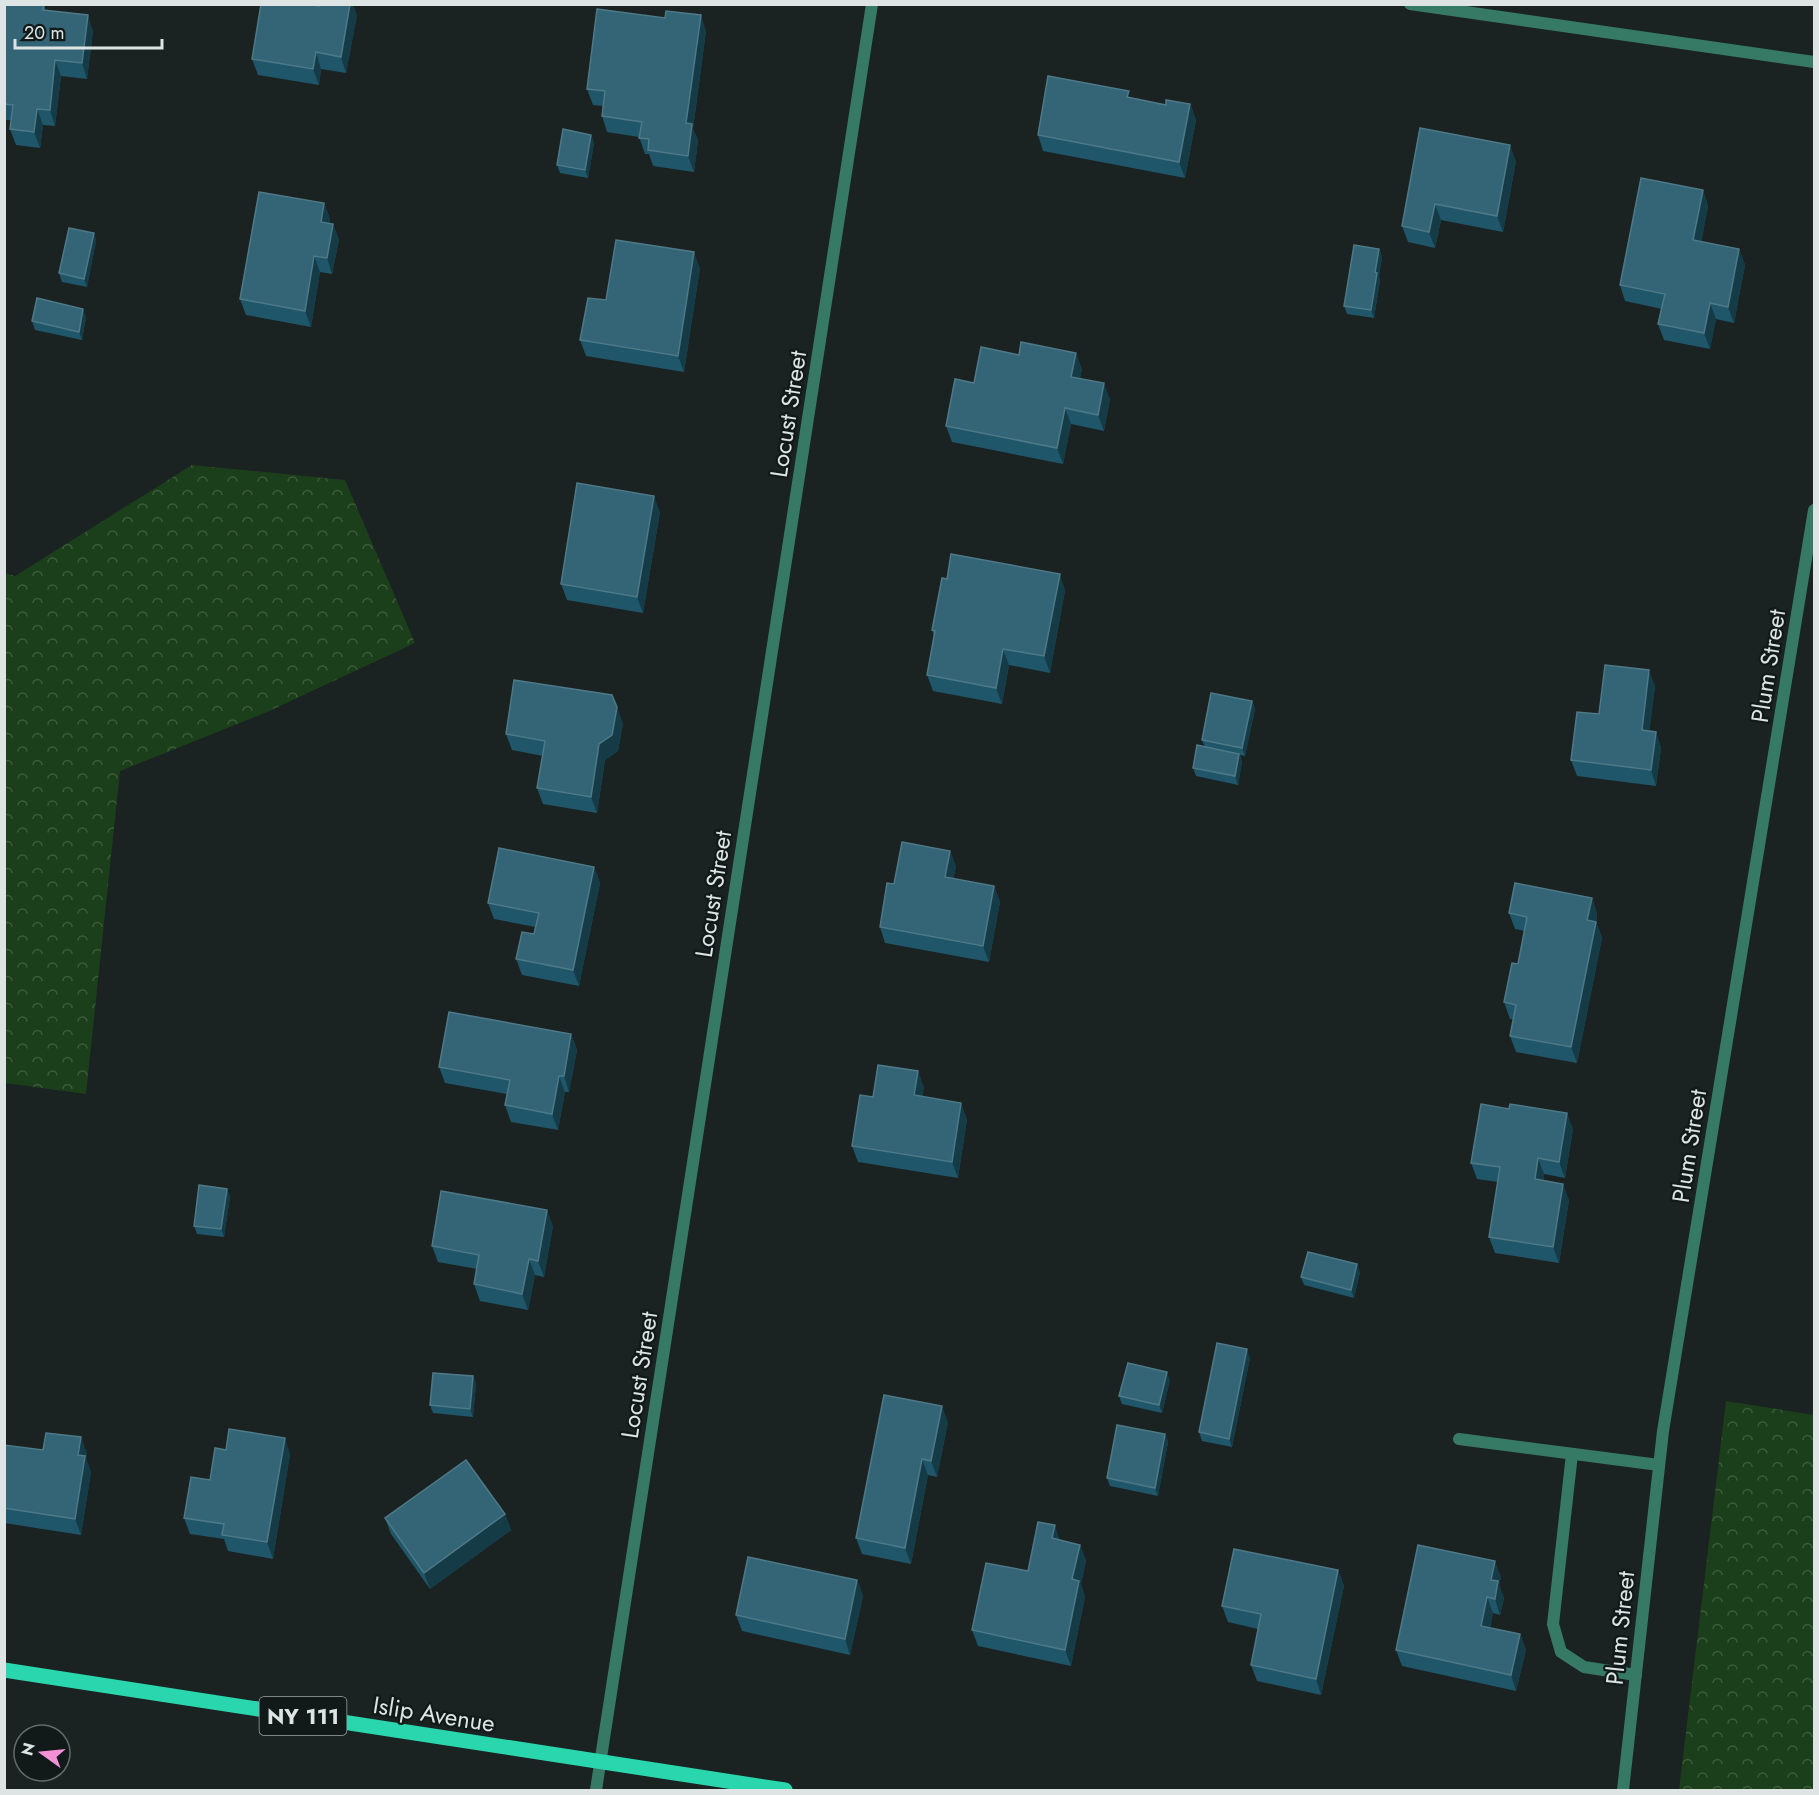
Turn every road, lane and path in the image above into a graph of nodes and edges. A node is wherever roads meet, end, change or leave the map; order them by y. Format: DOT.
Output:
graph roads {
  1 [pos="872,4"];
  2 [pos="1410,4"];
  3 [pos="1815,62"];
  4 [pos="1815,510"];
  5 [pos="1459,1439"];
  6 [pos="1572,1454"];
  7 [pos="1659,1465"];
  8 [pos="4,1670"];
  9 [pos="1636,1675"];
  10 [pos="601,1763"];
  11 [pos="596,1791"];
  12 [pos="786,1791"];
  13 [pos="1623,1791"];
  1 -- 10 [label="street, Locust Street"];
  2 -- 3 [label="street"];
  4 -- 7 [label="street, Plum Street"];
  5 -- 6 [label="street"];
  6 -- 7 [label="street"];
  6 -- 9 [label="street"];
  7 -- 9 [label="street, Plum Street"];
  8 -- 10 [label="main road, Islip Avenue / NY 111"];
  9 -- 13 [label="street, Plum Street"];
  10 -- 11 [label="street, Locust Street"];
  10 -- 12 [label="main road, Islip Avenue / NY 111"];
}
